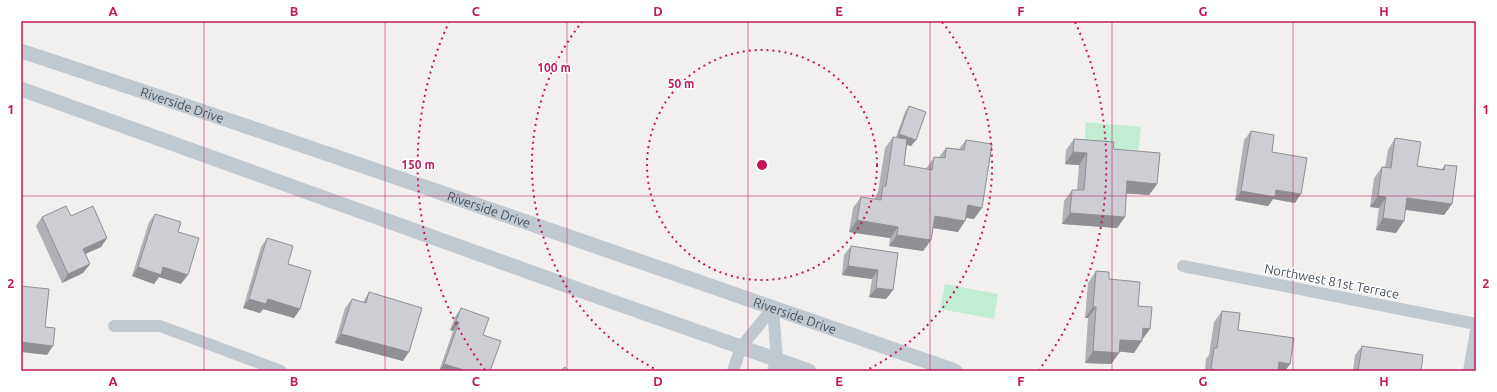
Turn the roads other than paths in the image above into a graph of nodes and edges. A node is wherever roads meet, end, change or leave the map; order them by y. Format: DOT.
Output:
graph roads {
  1 [pos="21,51"];
  2 [pos="21,89"];
  3 [pos="1184,266"];
  4 [pos="773,308"];
  5 [pos="1476,324"];
  6 [pos="114,326"];
  7 [pos="1476,332"];
  8 [pos="741,347"];
  9 [pos="775,365"];
  10 [pos="281,371"];
  11 [pos="733,371"];
  12 [pos="809,371"];
  13 [pos="955,371"];
  14 [pos="1469,371"];
  1 -- 4 [label="street, Riverside Drive"];
  2 -- 8 [label="street"];
  3 -- 5 [label="street, Northwest 81st Terrace"];
  4 -- 8 [label="street"];
  4 -- 9 [label="street"];
  4 -- 13 [label="street, Riverside Drive"];
  6 -- 10 [label="street"];
  7 -- 14 [label="street"];
  8 -- 9 [label="street"];
  8 -- 11 [label="street"];
  9 -- 12 [label="street"];
}
